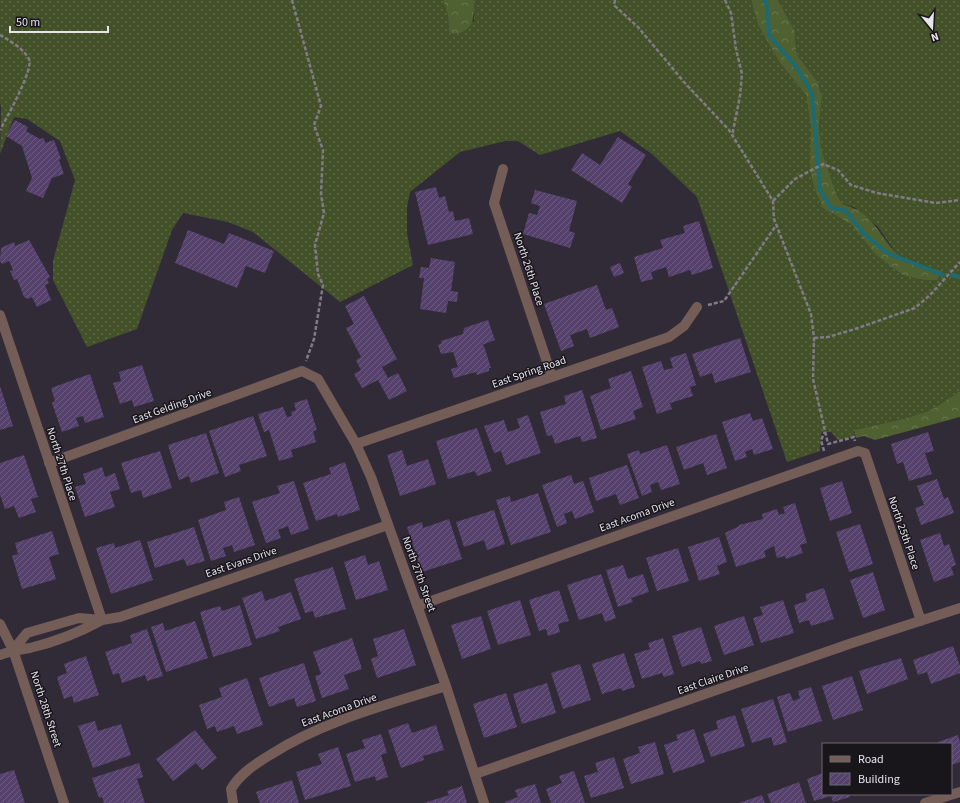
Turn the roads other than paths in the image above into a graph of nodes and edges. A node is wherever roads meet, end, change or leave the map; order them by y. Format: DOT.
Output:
graph roads {
  1 [pos="502,169"];
  2 [pos="697,307"];
  3 [pos="0,315"];
  4 [pos="302,371"];
  5 [pos="552,377"];
  6 [pos="356,444"];
  7 [pos="861,452"];
  8 [pos="49,463"];
  9 [pos="388,525"];
  10 [pos="418,606"];
  11 [pos="960,608"];
  12 [pos="102,620"];
  13 [pos="921,621"];
  14 [pos="0,624"];
  15 [pos="14,650"];
  16 [pos="0,655"];
  17 [pos="446,686"];
  18 [pos="474,774"];
  19 [pos="950,795"];
  20 [pos="64,803"];
  21 [pos="233,803"];
  22 [pos="484,803"];
  23 [pos="925,803"];
  1 -- 5 [label="street, North 26th Place"];
  2 -- 5 [label="street, East Spring Road"];
  3 -- 8 [label="street, North 27th Place"];
  4 -- 6 [label="street, North 27th Street"];
  4 -- 8 [label="street, East Gelding Drive"];
  5 -- 6 [label="street, East Spring Road"];
  6 -- 9 [label="street, North 27th Street"];
  7 -- 10 [label="street, East Acoma Drive"];
  7 -- 13 [label="street, North 25th Place"];
  8 -- 12 [label="street, North 27th Place"];
  9 -- 10 [label="street, North 27th Street"];
  9 -- 12 [label="street, East Evans Drive"];
  10 -- 17 [label="street, North 27th Street"];
  11 -- 13 [label="street, East Claire Drive"];
  12 -- 15 [label="street, East Evans Drive"];
  12 -- 15 [label="street, East Evans Drive"];
  13 -- 18 [label="street, East Claire Drive"];
  14 -- 15 [label="street, North 28th Street"];
  15 -- 16 [label="street, East Evans Drive"];
  15 -- 20 [label="street, North 28th Street"];
  17 -- 18 [label="street, North 27th Street"];
  17 -- 21 [label="street, East Acoma Drive"];
  18 -- 22 [label="street, North 27th Street"];
  19 -- 23 [label="street"];
}
